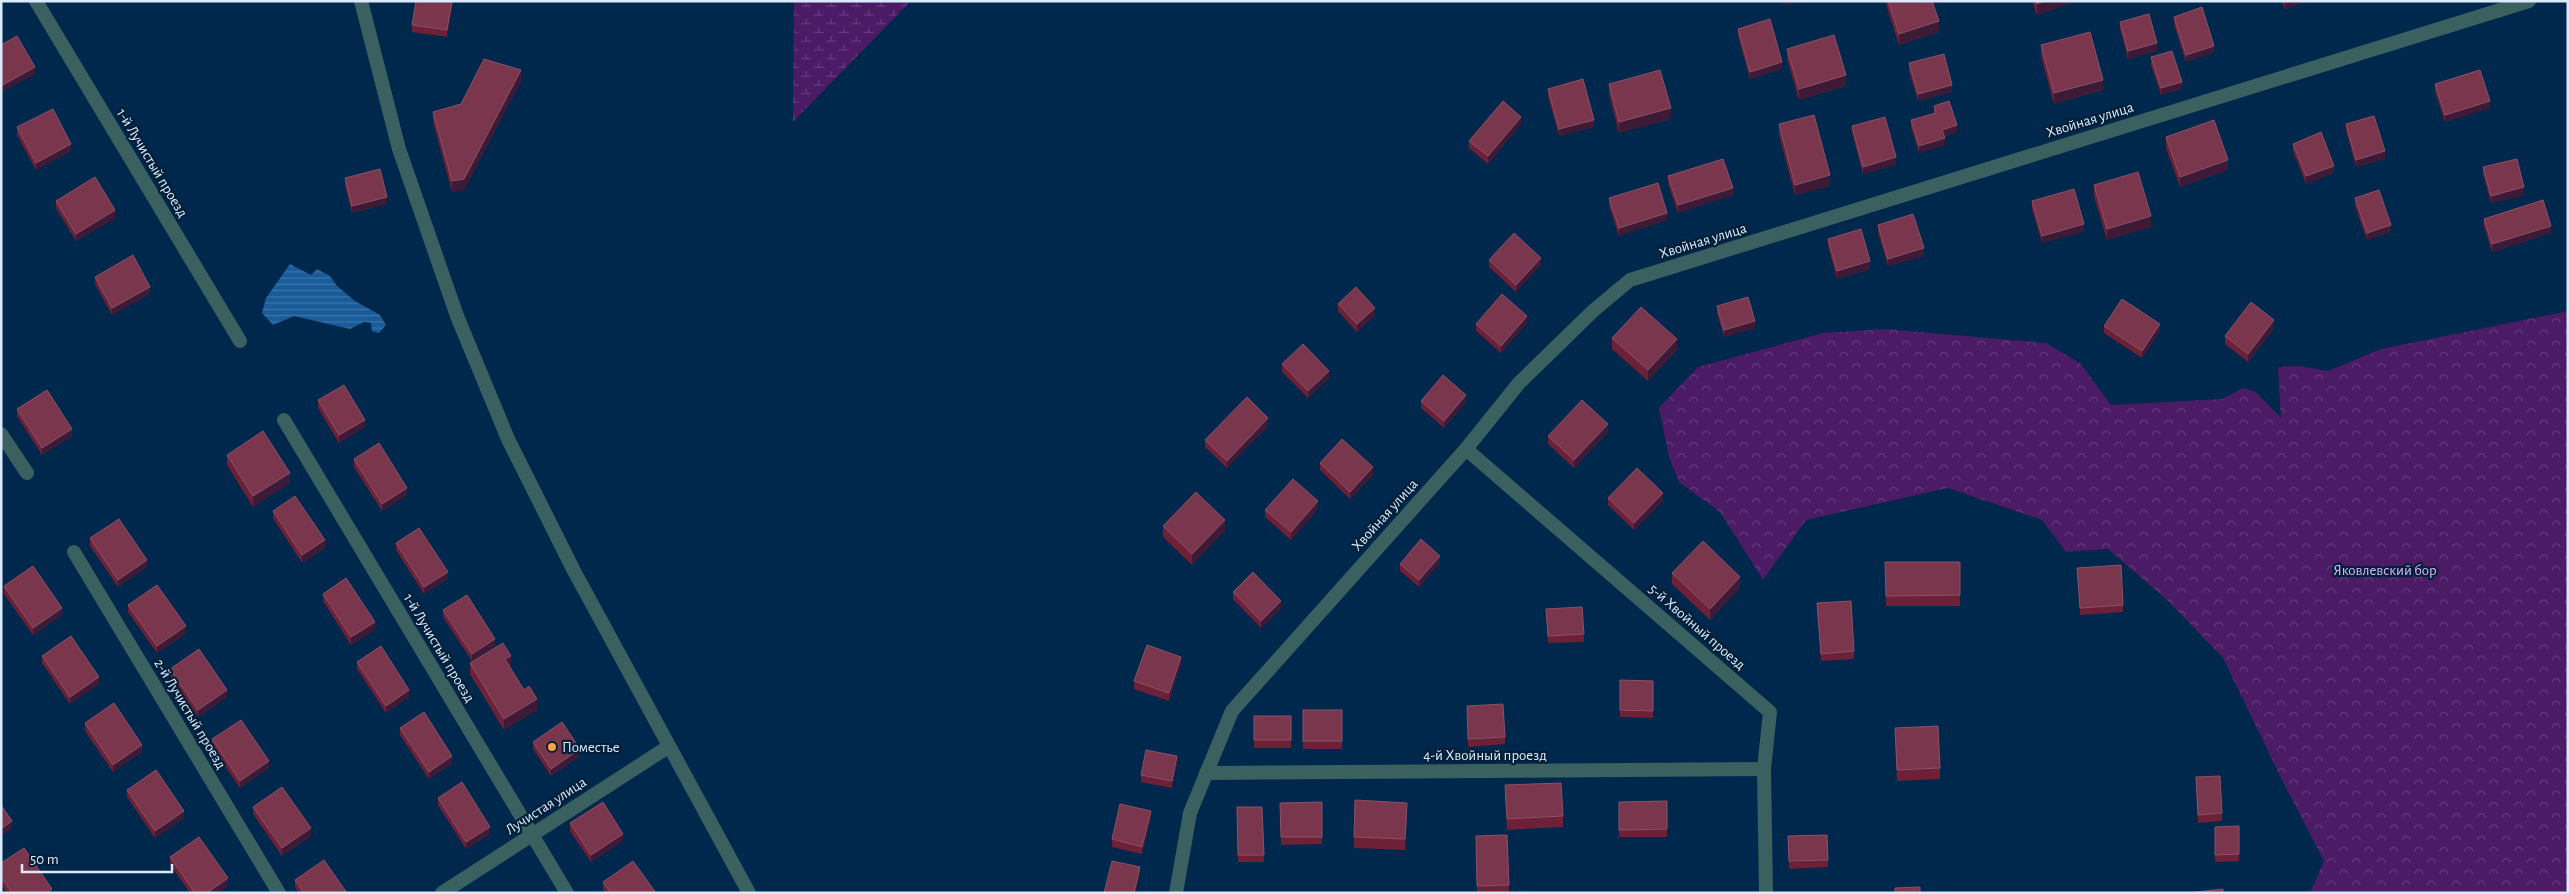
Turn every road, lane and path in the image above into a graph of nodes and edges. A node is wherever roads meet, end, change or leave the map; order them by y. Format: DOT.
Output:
graph roads {
  1 [pos="36,1"];
  2 [pos="361,1"];
  3 [pos="2529,1"];
  4 [pos="240,341"];
  5 [pos="284,420"];
  6 [pos="1,434"];
  7 [pos="1466,449"];
  8 [pos="27,473"];
  9 [pos="74,552"];
  10 [pos="668,747"];
  11 [pos="1764,770"];
  12 [pos="1206,773"];
  13 [pos="532,834"];
  14 [pos="279,893"];
  15 [pos="442,893"];
  16 [pos="567,893"];
  17 [pos="749,893"];
  18 [pos="1176,893"];
  19 [pos="1766,893"];
  1 -- 4 [label="street, 1-й Лучистый проезд"];
  2 -- 10 [label="street"];
  3 -- 7 [label="street, Хвойная улица"];
  5 -- 13 [label="street, 1-й Лучистый проезд"];
  6 -- 8 [label="street"];
  7 -- 11 [label="street, 5-й Хвойный проезд"];
  7 -- 12 [label="street, Хвойная улица"];
  9 -- 14 [label="street, 2-й Лучистый проезд"];
  10 -- 13 [label="street, Лучистая улица"];
  10 -- 17 [label="street"];
  11 -- 12 [label="street, 4-й Хвойный проезд"];
  11 -- 19 [label="street, 5-й Хвойный проезд"];
  12 -- 18 [label="street, Хвойная улица"];
  13 -- 15 [label="street, Лучистая улица"];
  13 -- 16 [label="street, 1-й Лучистый проезд"];
}
